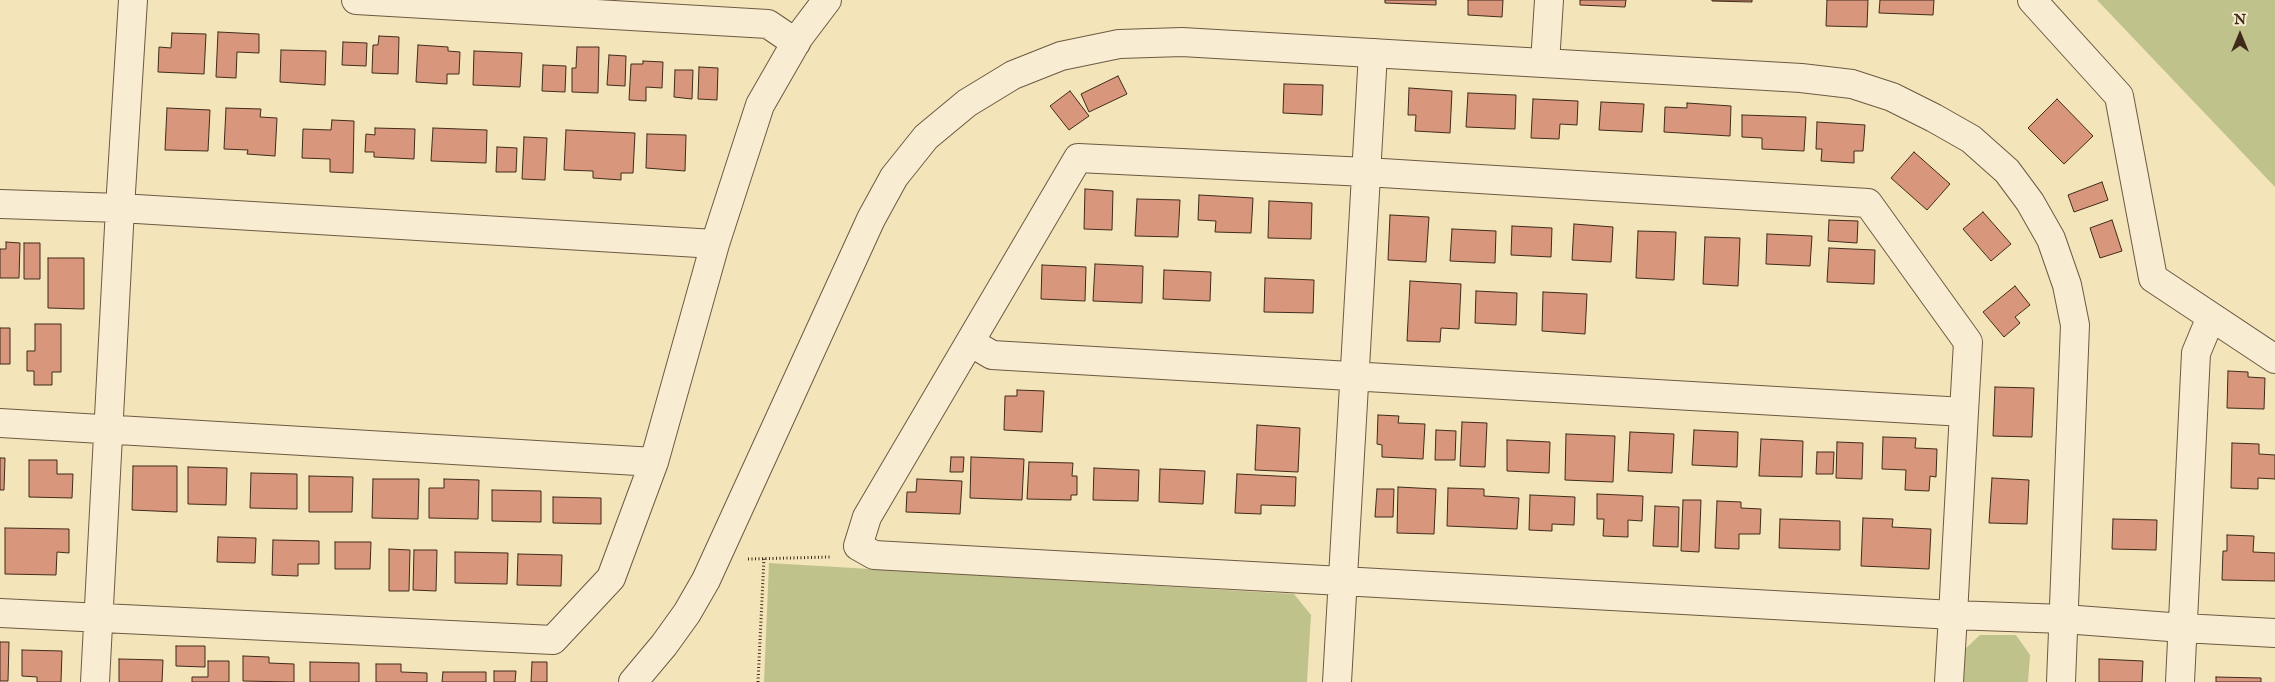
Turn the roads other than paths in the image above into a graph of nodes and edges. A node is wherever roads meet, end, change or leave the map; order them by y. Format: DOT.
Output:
graph roads {
  1 [pos="133,0"];
  2 [pos="356,0"];
  3 [pos="827,0"];
  4 [pos="1549,0"];
  5 [pos="2032,0"];
  6 [pos="796,43"];
  7 [pos="1373,53"];
  8 [pos="1545,63"];
  9 [pos="1366,172"];
  10 [pos="0,204"];
  11 [pos="120,208"];
  12 [pos="715,244"];
  13 [pos="2212,317"];
  14 [pos="970,342"];
  15 [pos="2275,359"];
  16 [pos="1354,377"];
  17 [pos="1964,412"];
  18 [pos="0,423"];
  19 [pos="108,429"];
  20 [pos="654,462"];
  21 [pos="1343,580"];
  22 [pos="0,613"];
  23 [pos="1953,615"];
  24 [pos="98,618"];
  25 [pos="2064,618"];
  26 [pos="2183,628"];
  27 [pos="2275,633"];
  28 [pos="95,682"];
  29 [pos="634,682"];
  30 [pos="1337,682"];
  31 [pos="1949,682"];
  32 [pos="2061,682"];
  33 [pos="2180,682"];
  1 -- 11 [label="street"];
  2 -- 6 [label="street"];
  3 -- 6 [label="street"];
  4 -- 8 [label="street"];
  5 -- 13 [label="street"];
  6 -- 12 [label="street"];
  7 -- 8 [label="street"];
  7 -- 9 [label="street"];
  7 -- 29 [label="street"];
  8 -- 25 [label="street"];
  9 -- 14 [label="street"];
  9 -- 16 [label="street"];
  9 -- 17 [label="street"];
  10 -- 11 [label="street"];
  11 -- 12 [label="street"];
  11 -- 19 [label="street"];
  12 -- 20 [label="street"];
  13 -- 15 [label="street"];
  13 -- 26 [label="street"];
  14 -- 16 [label="street"];
  14 -- 21 [label="street"];
  16 -- 17 [label="street"];
  16 -- 21 [label="street"];
  17 -- 23 [label="street"];
  18 -- 19 [label="street"];
  19 -- 20 [label="street"];
  19 -- 24 [label="street"];
  20 -- 24 [label="street"];
  21 -- 23 [label="street"];
  21 -- 30 [label="street"];
  22 -- 24 [label="street"];
  23 -- 25 [label="street"];
  23 -- 31 [label="street"];
  24 -- 28 [label="street"];
  25 -- 26 [label="street"];
  25 -- 32 [label="street"];
  26 -- 27 [label="street"];
  26 -- 33 [label="street"];
}
